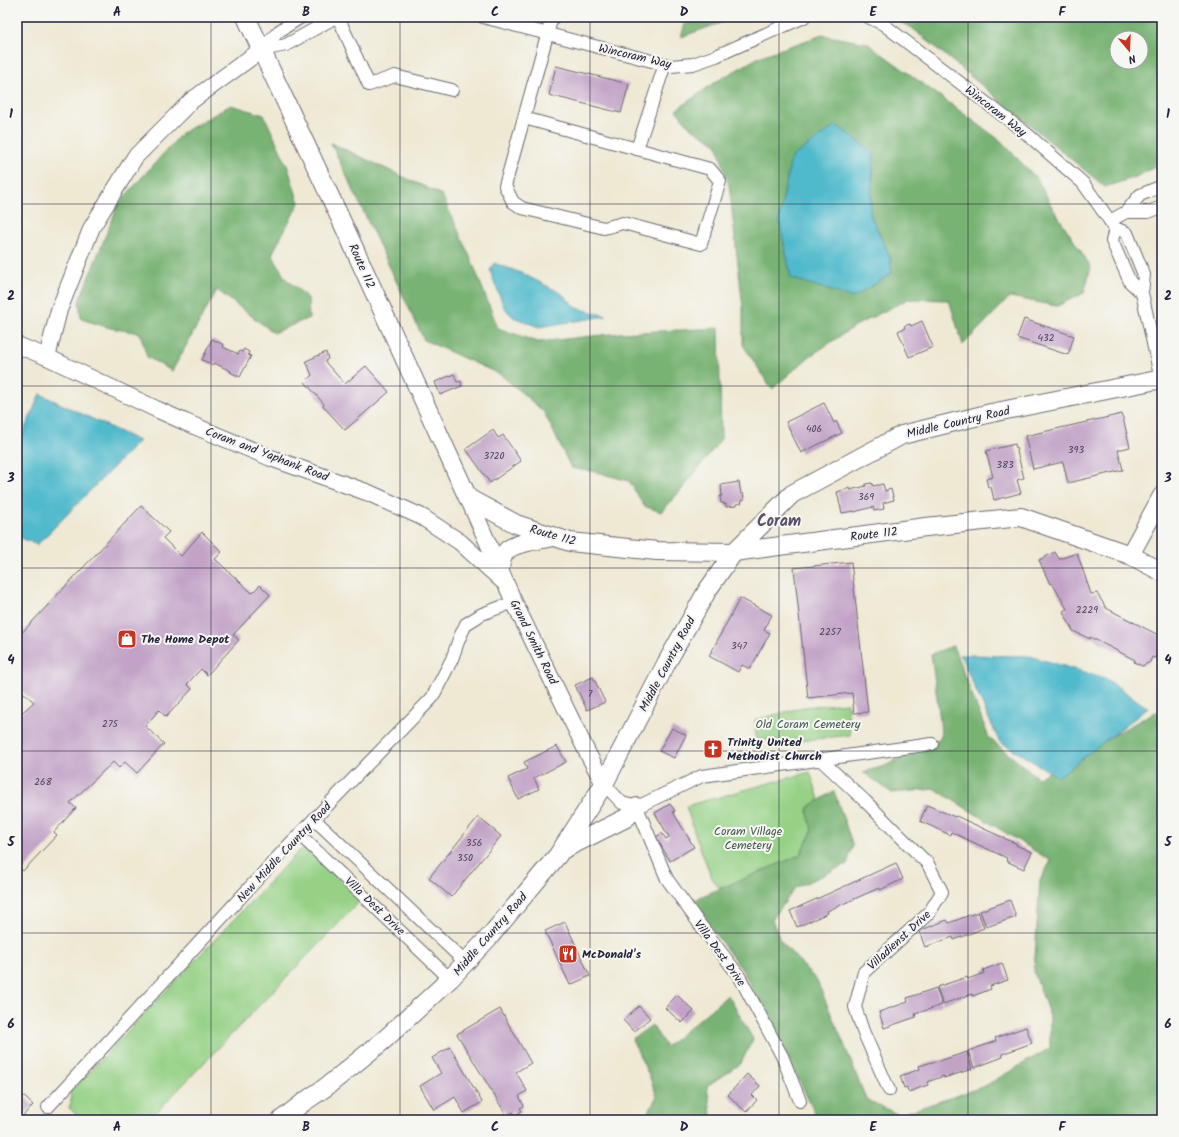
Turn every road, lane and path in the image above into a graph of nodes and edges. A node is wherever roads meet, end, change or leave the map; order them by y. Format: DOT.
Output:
graph roads {
  1 [pos="246,17"];
  2 [pos="301,17"];
  3 [pos="337,17"];
  4 [pos="483,17"];
  5 [pos="552,17"];
  6 [pos="804,17"];
  7 [pos="868,17"];
  8 [pos="547,34"];
  9 [pos="261,50"];
  10 [pos="664,64"];
  11 [pos="452,90"];
  12 [pos="524,118"];
  13 [pos="637,150"];
  14 [pos="1162,186"];
  15 [pos="1162,207"];
  16 [pos="1126,212"];
  17 [pos="1112,224"];
  18 [pos="1142,293"];
  19 [pos="17,345"];
  20 [pos="47,357"];
  21 [pos="1162,381"];
  22 [pos="1162,496"];
  23 [pos="468,498"];
  24 [pos="554,537"];
  25 [pos="734,552"];
  26 [pos="1130,555"];
  27 [pos="1162,572"];
  28 [pos="503,576"];
  29 [pos="514,602"];
  30 [pos="932,744"];
  31 [pos="821,760"];
  32 [pos="604,784"];
  33 [pos="637,807"];
  34 [pos="314,819"];
  35 [pos="299,834"];
  36 [pos="561,850"];
  37 [pos="465,962"];
  38 [pos="450,979"];
  39 [pos="889,1090"];
  40 [pos="800,1101"];
  41 [pos="48,1107"];
  42 [pos="281,1120"];
  1 -- 9 [label="main road, Route 112"];
  2 -- 9 [label="street"];
  3 -- 9 [label="street"];
  3 -- 11 [label="street"];
  4 -- 8 [label="street, Wincoram Way"];
  5 -- 8 [label="street"];
  6 -- 10 [label="street, Wincoram Way"];
  7 -- 17 [label="street, Wincoram Way"];
  8 -- 10 [label="street, Wincoram Way"];
  8 -- 12 [label="street"];
  9 -- 20 [label="main road"];
  9 -- 23 [label="main road, Route 112"];
  10 -- 13 [label="street"];
  12 -- 13 [label="street"];
  12 -- 13 [label="street"];
  14 -- 16 [label="street"];
  15 -- 16 [label="street"];
  16 -- 17 [label="street"];
  17 -- 18 [label="street"];
  17 -- 18 [label="street, Wincoram Way"];
  18 -- 21 [label="street, Wincoram Way"];
  19 -- 20 [label="main road, Coram and Yaphank Road"];
  20 -- 28 [label="main road, Coram and Yaphank Road"];
  21 -- 25 [label="main road, Middle Country Road"];
  22 -- 26 [label="main road"];
  23 -- 24 [label="main road, Route 112"];
  23 -- 28 [label="main road, Grand Smith Road"];
  24 -- 25 [label="main road, Route 112"];
  24 -- 28 [label="main road"];
  25 -- 26 [label="main road, Route 112"];
  25 -- 32 [label="main road, Middle Country Road"];
  26 -- 27 [label="main road, Route 112"];
  28 -- 29 [label="main road, Grand Smith Road"];
  29 -- 32 [label="main road, Grand Smith Road"];
  29 -- 34 [label="street, New Middle Country Road"];
  30 -- 31 [label="street"];
  31 -- 33 [label="street"];
  31 -- 39 [label="street, Villadienst Drive"];
  32 -- 33 [label="street"];
  32 -- 36 [label="main road, Middle Country Road"];
  33 -- 36 [label="main road"];
  33 -- 40 [label="street, Villa Dest Drive"];
  34 -- 35 [label="street, New Middle Country Road"];
  34 -- 37 [label="street, Villa Dest Drive"];
  35 -- 38 [label="street, Villa Dest Drive"];
  35 -- 41 [label="street, New Middle Country Road"];
  36 -- 37 [label="main road, Middle Country Road"];
  37 -- 38 [label="main road, Middle Country Road"];
  38 -- 42 [label="main road, Middle Country Road"];
}
